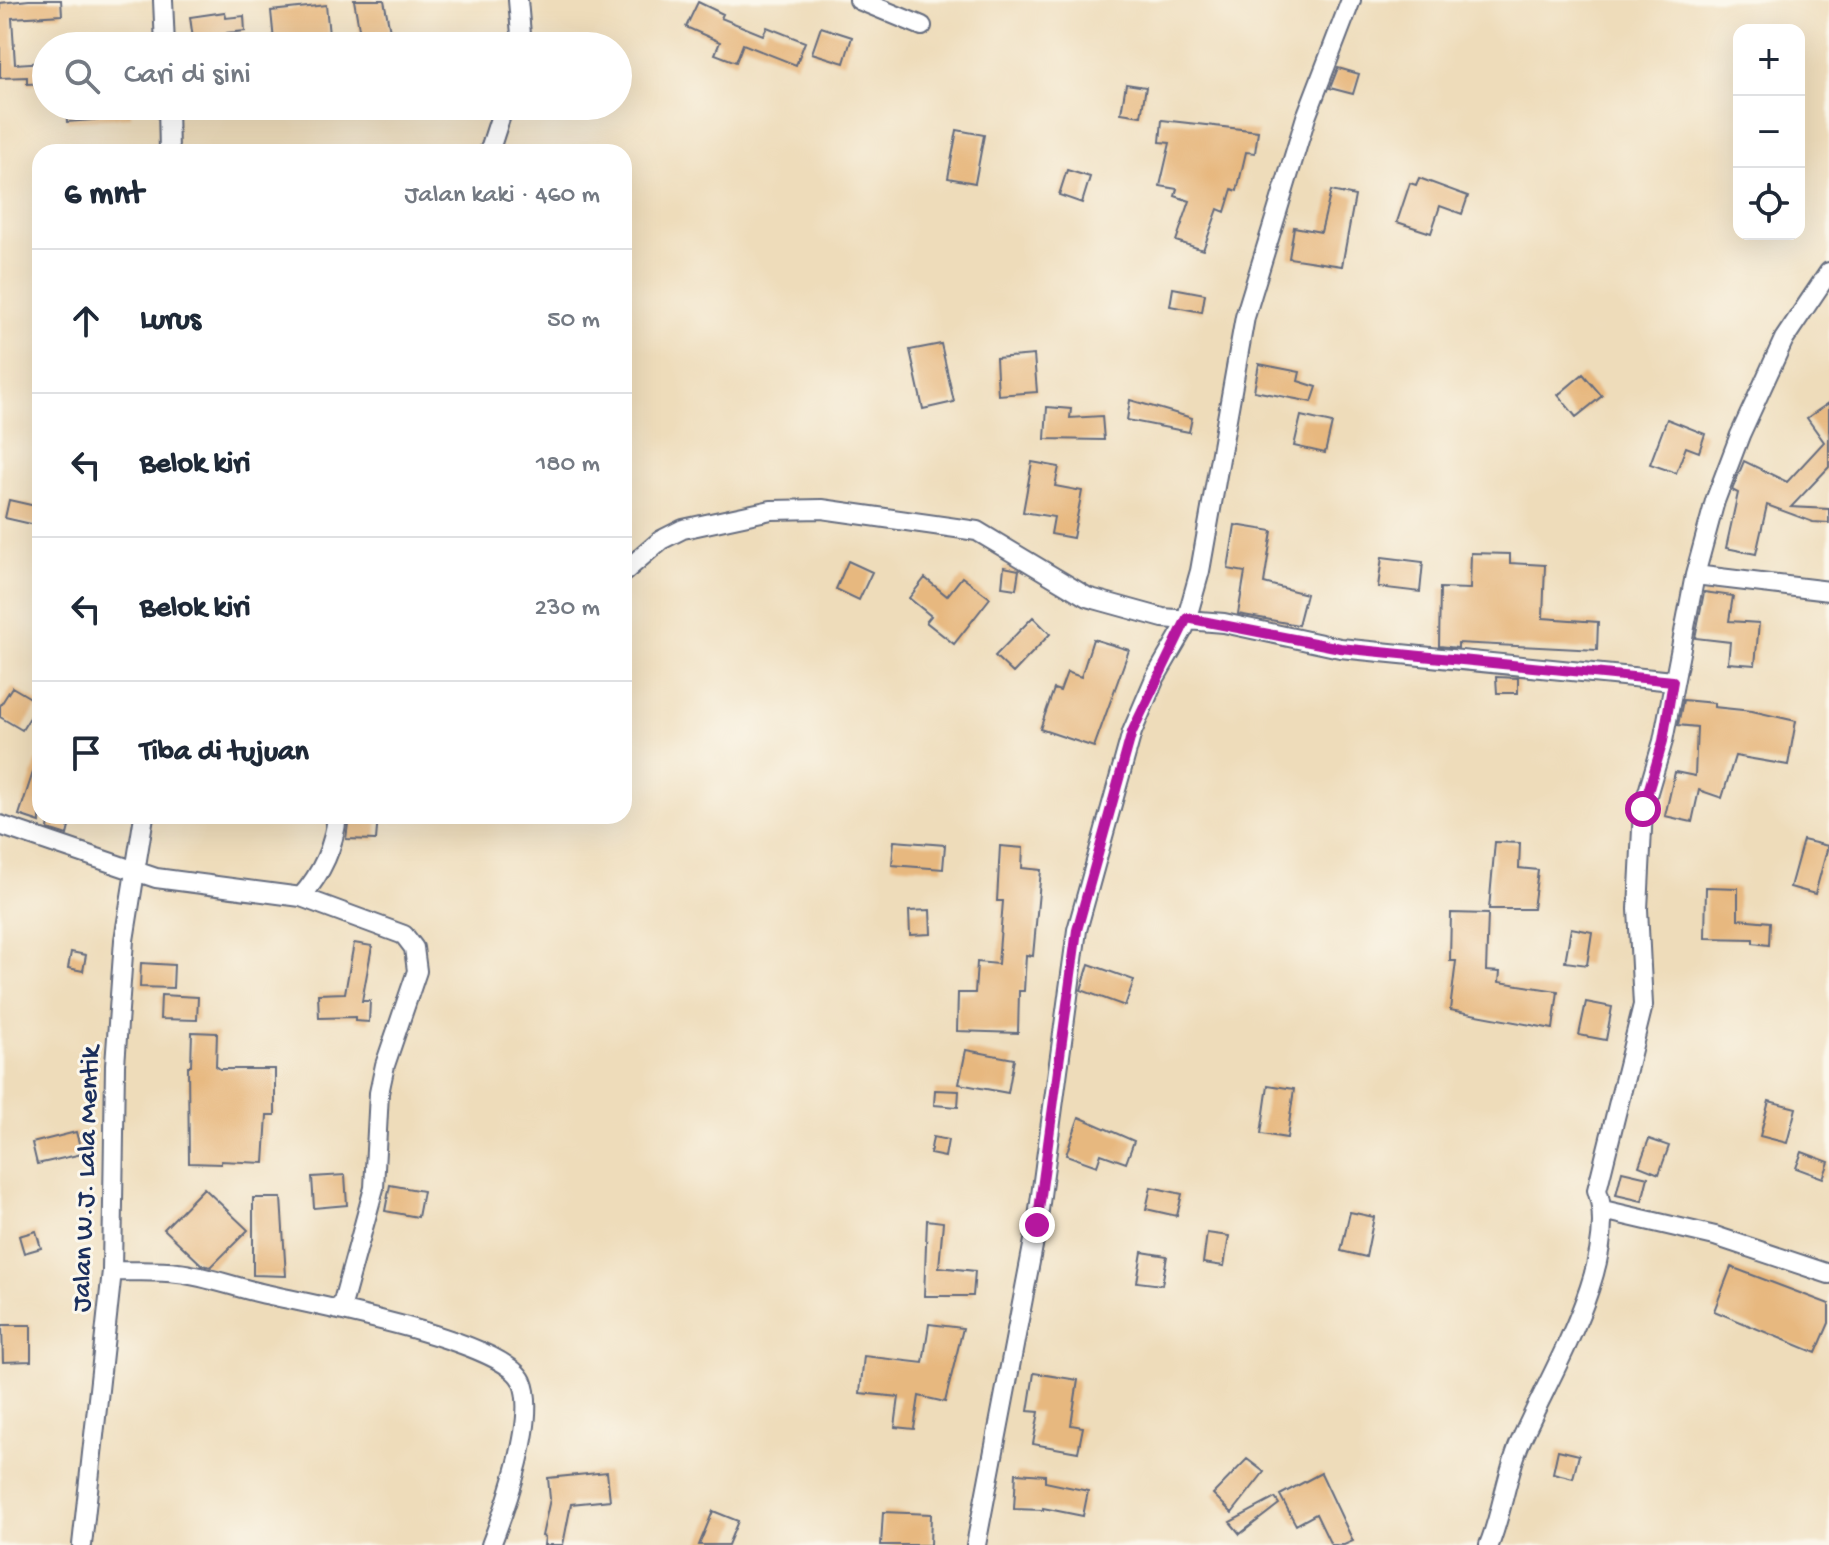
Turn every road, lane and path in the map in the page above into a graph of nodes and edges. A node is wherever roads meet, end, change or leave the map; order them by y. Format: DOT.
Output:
graph roads {
  1 [pos="163,0"];
  2 [pos="518,0"];
  3 [pos="859,0"];
  4 [pos="1351,0"];
  5 [pos="922,26"];
  6 [pos="164,32"];
  7 [pos="521,32"];
  8 [pos="168,120"];
  9 [pos="499,120"];
  10 [pos="169,144"];
  11 [pos="492,144"];
  12 [pos="1826,283"];
  13 [pos="632,565"];
  14 [pos="1695,575"];
  15 [pos="1829,591"];
  16 [pos="1187,618"];
  17 [pos="1673,681"];
  18 [pos="143,824"];
  19 [pos="336,824"];
  20 [pos="0,825"];
  21 [pos="135,873"];
  22 [pos="301,897"];
  23 [pos="1603,1210"];
  24 [pos="112,1271"];
  25 [pos="1829,1274"];
  26 [pos="341,1309"];
  27 [pos="82,1545"];
  28 [pos="491,1545"];
  29 [pos="976,1545"];
  30 [pos="1489,1545"];
  1 -- 6 [label="street"];
  2 -- 7 [label="street"];
  3 -- 5 [label="street"];
  4 -- 16 [label="street"];
  8 -- 10 [label="street"];
  9 -- 11 [label="street"];
  12 -- 14 [label="street"];
  13 -- 16 [label="street"];
  14 -- 15 [label="street"];
  14 -- 17 [label="street"];
  16 -- 17 [label="street"];
  16 -- 29 [label="street"];
  17 -- 23 [label="street"];
  18 -- 21 [label="street, Jalan W.J. Lala Mentik"];
  19 -- 22 [label="street"];
  20 -- 21 [label="street"];
  21 -- 22 [label="street"];
  21 -- 24 [label="street, Jalan W.J. Lala Mentik"];
  22 -- 26 [label="street"];
  23 -- 25 [label="street"];
  23 -- 30 [label="street"];
  24 -- 26 [label="street"];
  24 -- 27 [label="street, Jalan W.J. Lala Mentik"];
  26 -- 28 [label="street"];
}
